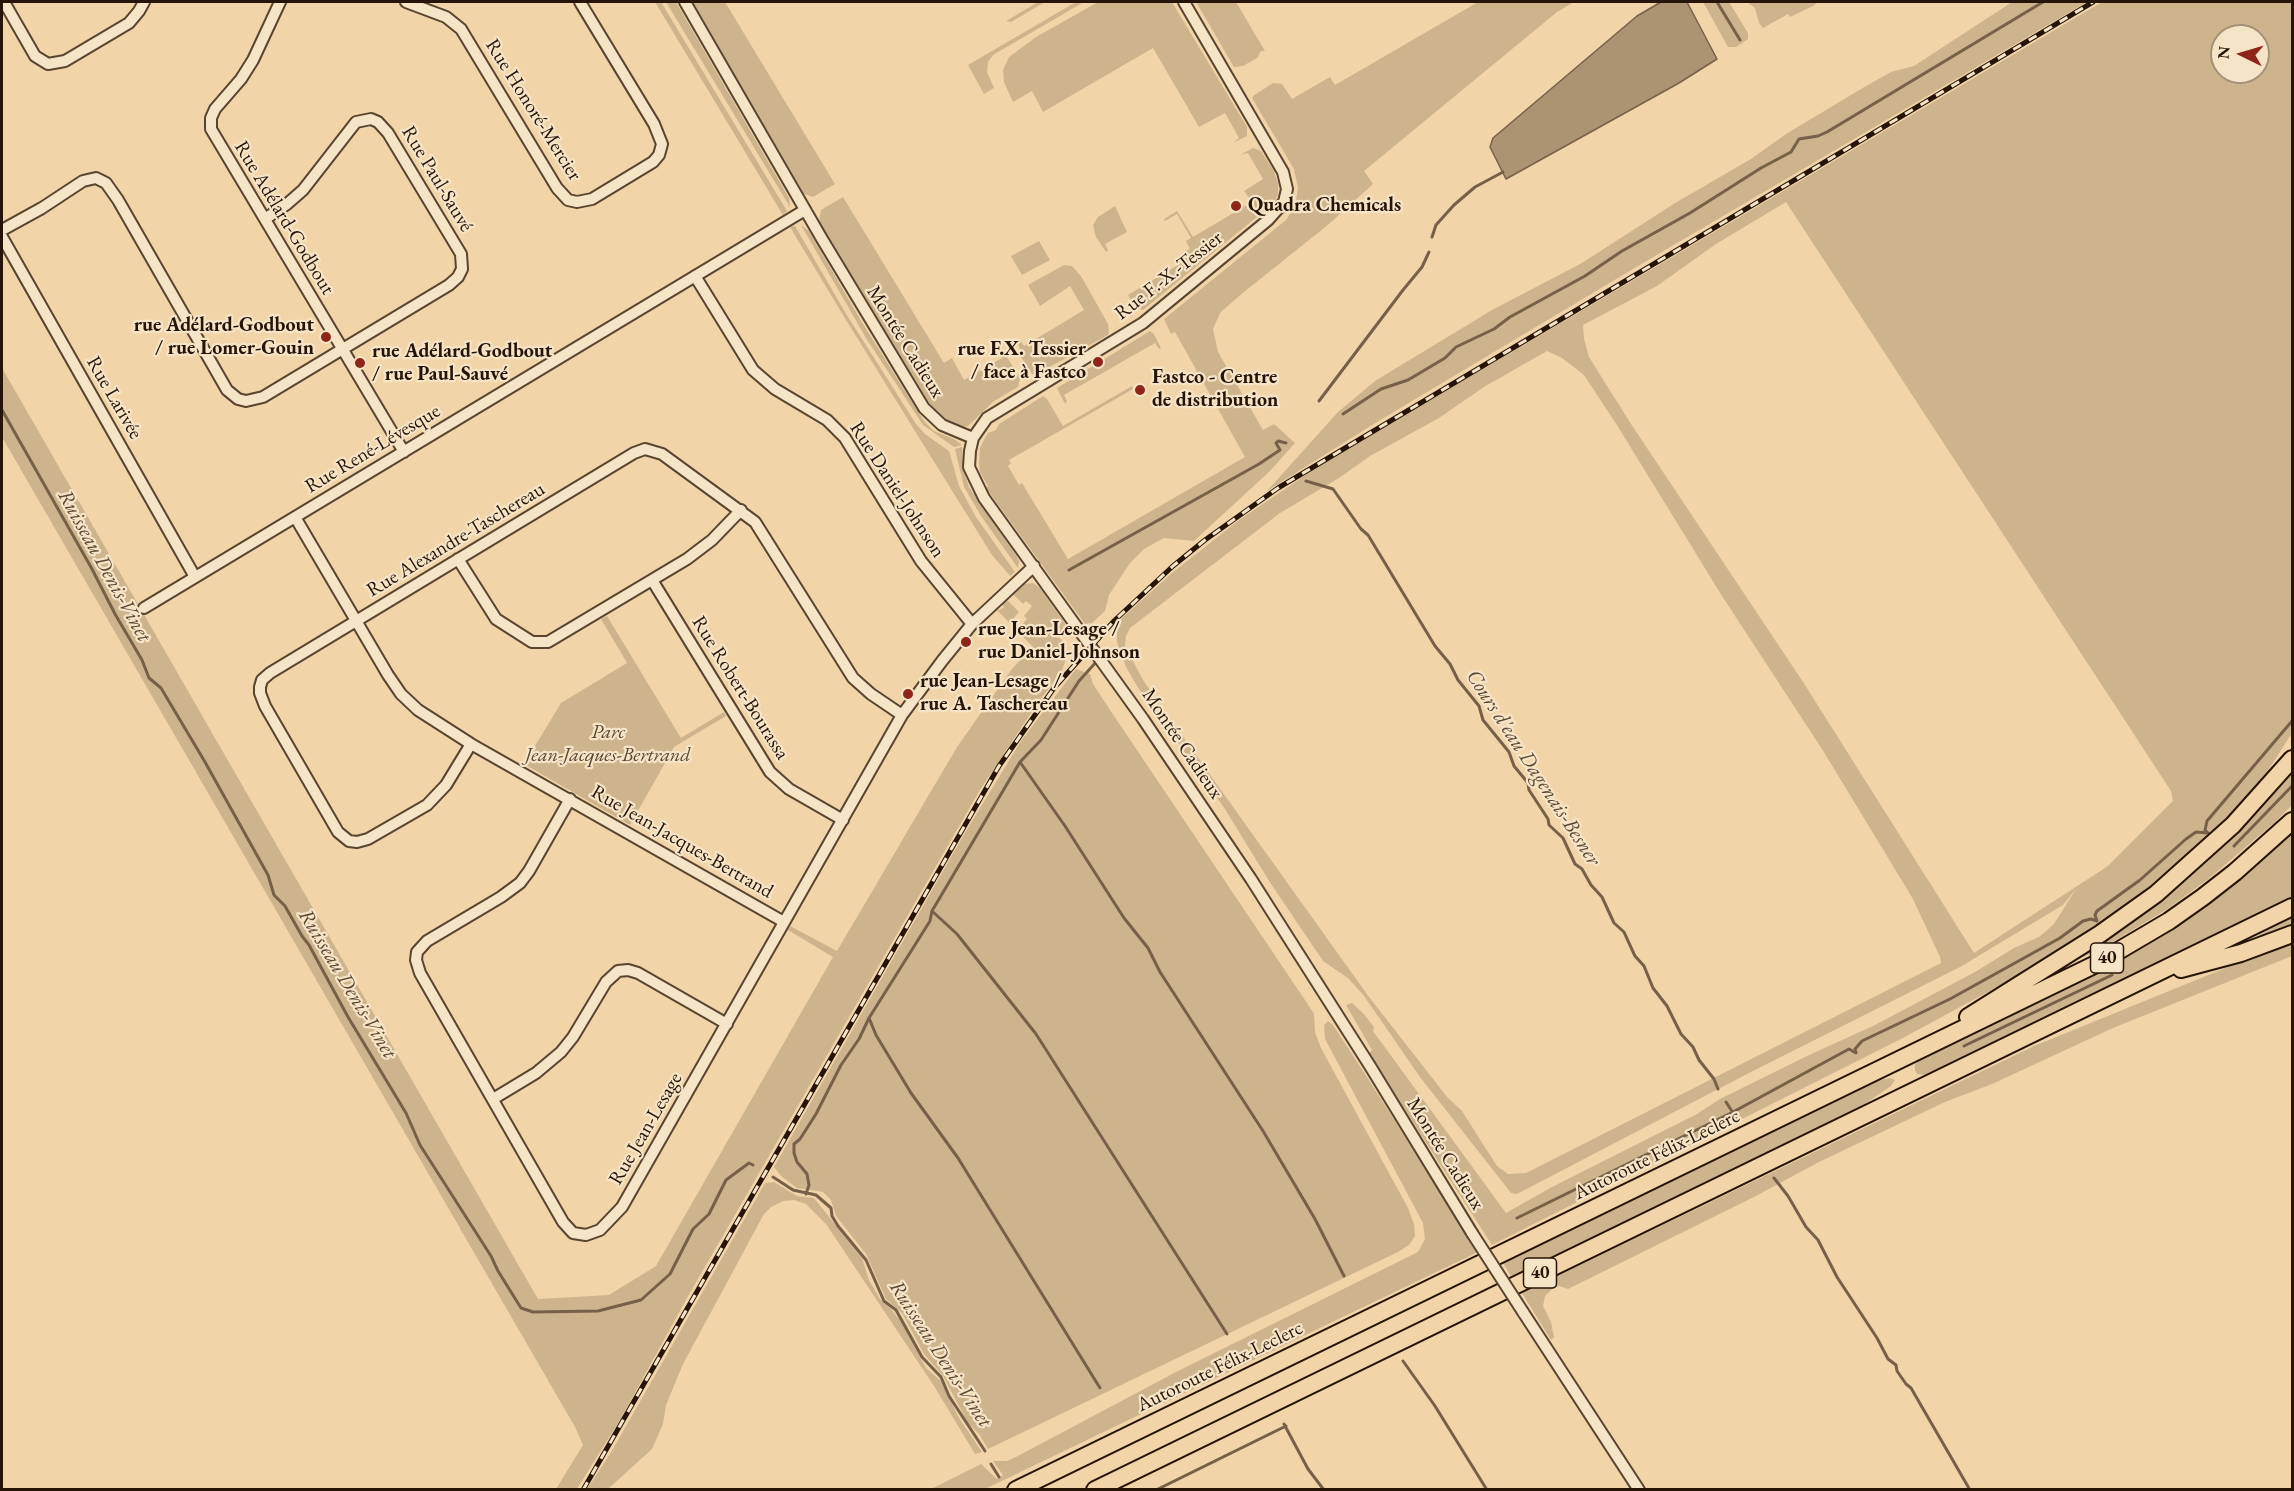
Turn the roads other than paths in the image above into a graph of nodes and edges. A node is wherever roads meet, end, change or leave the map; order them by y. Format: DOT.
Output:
graph roads {
  1 [pos="4,2"];
  2 [pos="144,2"];
  3 [pos="280,2"];
  4 [pos="412,2"];
  5 [pos="580,2"];
  6 [pos="684,2"];
  7 [pos="1184,2"];
  8 [pos="805,210"];
  9 [pos="265,219"];
  10 [pos="2,230"];
  11 [pos="2,237"];
  12 [pos="695,276"];
  13 [pos="342,349"];
  14 [pos="973,438"];
  15 [pos="404,452"];
  16 [pos="741,510"];
  17 [pos="295,517"];
  18 [pos="459,559"];
  19 [pos="1034,566"];
  20 [pos="195,577"];
  21 [pos="652,580"];
  22 [pos="144,608"];
  23 [pos="357,621"];
  24 [pos="972,624"];
  25 [pos="903,715"];
  26 [pos="471,744"];
  27 [pos="2292,759"];
  28 [pos="570,800"];
  29 [pos="843,820"];
  30 [pos="2292,821"];
  31 [pos="2292,907"];
  32 [pos="784,922"];
  33 [pos="2292,934"];
  34 [pos="2143,980"];
  35 [pos="727,1024"];
  36 [pos="1898,1061"];
  37 [pos="492,1099"];
  38 [pos="1016,1490"];
  39 [pos="1095,1490"];
  40 [pos="1639,1490"];
  1 -- 2 [label="street"];
  3 -- 9 [label="street, Rue Adélard-Godbout"];
  4 -- 5 [label="street, Rue Honoré-Mercier"];
  6 -- 8 [label="street, Montée Cadieux"];
  7 -- 14 [label="street, Rue F.-X.-Tessier"];
  8 -- 12 [label="street, Rue René-Lévesque"];
  8 -- 14 [label="street, Montée Cadieux"];
  9 -- 13 [label="street, Rue Adélard-Godbout"];
  9 -- 13 [label="street, Rue Paul-Sauvé"];
  10 -- 13 [label="street, Rue Paul-Sauvé"];
  11 -- 20 [label="street, Rue Larivée"];
  12 -- 15 [label="street, Rue René-Lévesque"];
  12 -- 24 [label="street, Rue Daniel-Johnson"];
  13 -- 15 [label="street, Rue Adélard-Godbout"];
  14 -- 19 [label="street, Montée Cadieux"];
  15 -- 17 [label="street, Rue René-Lévesque"];
  16 -- 18 [label="street, Rue Alexandre-Taschereau"];
  16 -- 21 [label="street"];
  16 -- 25 [label="street, Rue Alexandre-Taschereau"];
  17 -- 20 [label="street, Rue René-Lévesque"];
  17 -- 23 [label="street, Rue Jean-Jacques-Bertrand"];
  18 -- 21 [label="street"];
  18 -- 23 [label="street, Rue Alexandre-Taschereau"];
  19 -- 24 [label="street, Rue Jean-Lesage"];
  19 -- 40 [label="street, Montée Cadieux, bridge"];
  20 -- 22 [label="street, Rue René-Lévesque"];
  21 -- 29 [label="street, Rue Robert-Bourassa"];
  23 -- 26 [label="street, Rue Jean-Jacques-Bertrand"];
  23 -- 26 [label="street, Rue Alexandre-Taschereau"];
  24 -- 25 [label="street, Rue Jean-Lesage"];
  25 -- 29 [label="street, Rue Jean-Lesage"];
  26 -- 28 [label="street, Rue Jean-Jacques-Bertrand"];
  27 -- 36 [label="highway"];
  28 -- 32 [label="street, Rue Jean-Jacques-Bertrand"];
  28 -- 37 [label="street, Rue Jean-Lesage"];
  29 -- 32 [label="street, Rue Jean-Lesage"];
  30 -- 36 [label="highway, Autoroute Félix-Leclerc / 40"];
  31 -- 34 [label="highway, 40"];
  32 -- 35 [label="street, Rue Jean-Lesage"];
  33 -- 34 [label="highway"];
  34 -- 39 [label="highway, 40"];
  35 -- 37 [label="street"];
  35 -- 37 [label="street, Rue Jean-Lesage"];
  36 -- 38 [label="highway, Autoroute Félix-Leclerc / 40"];
}
